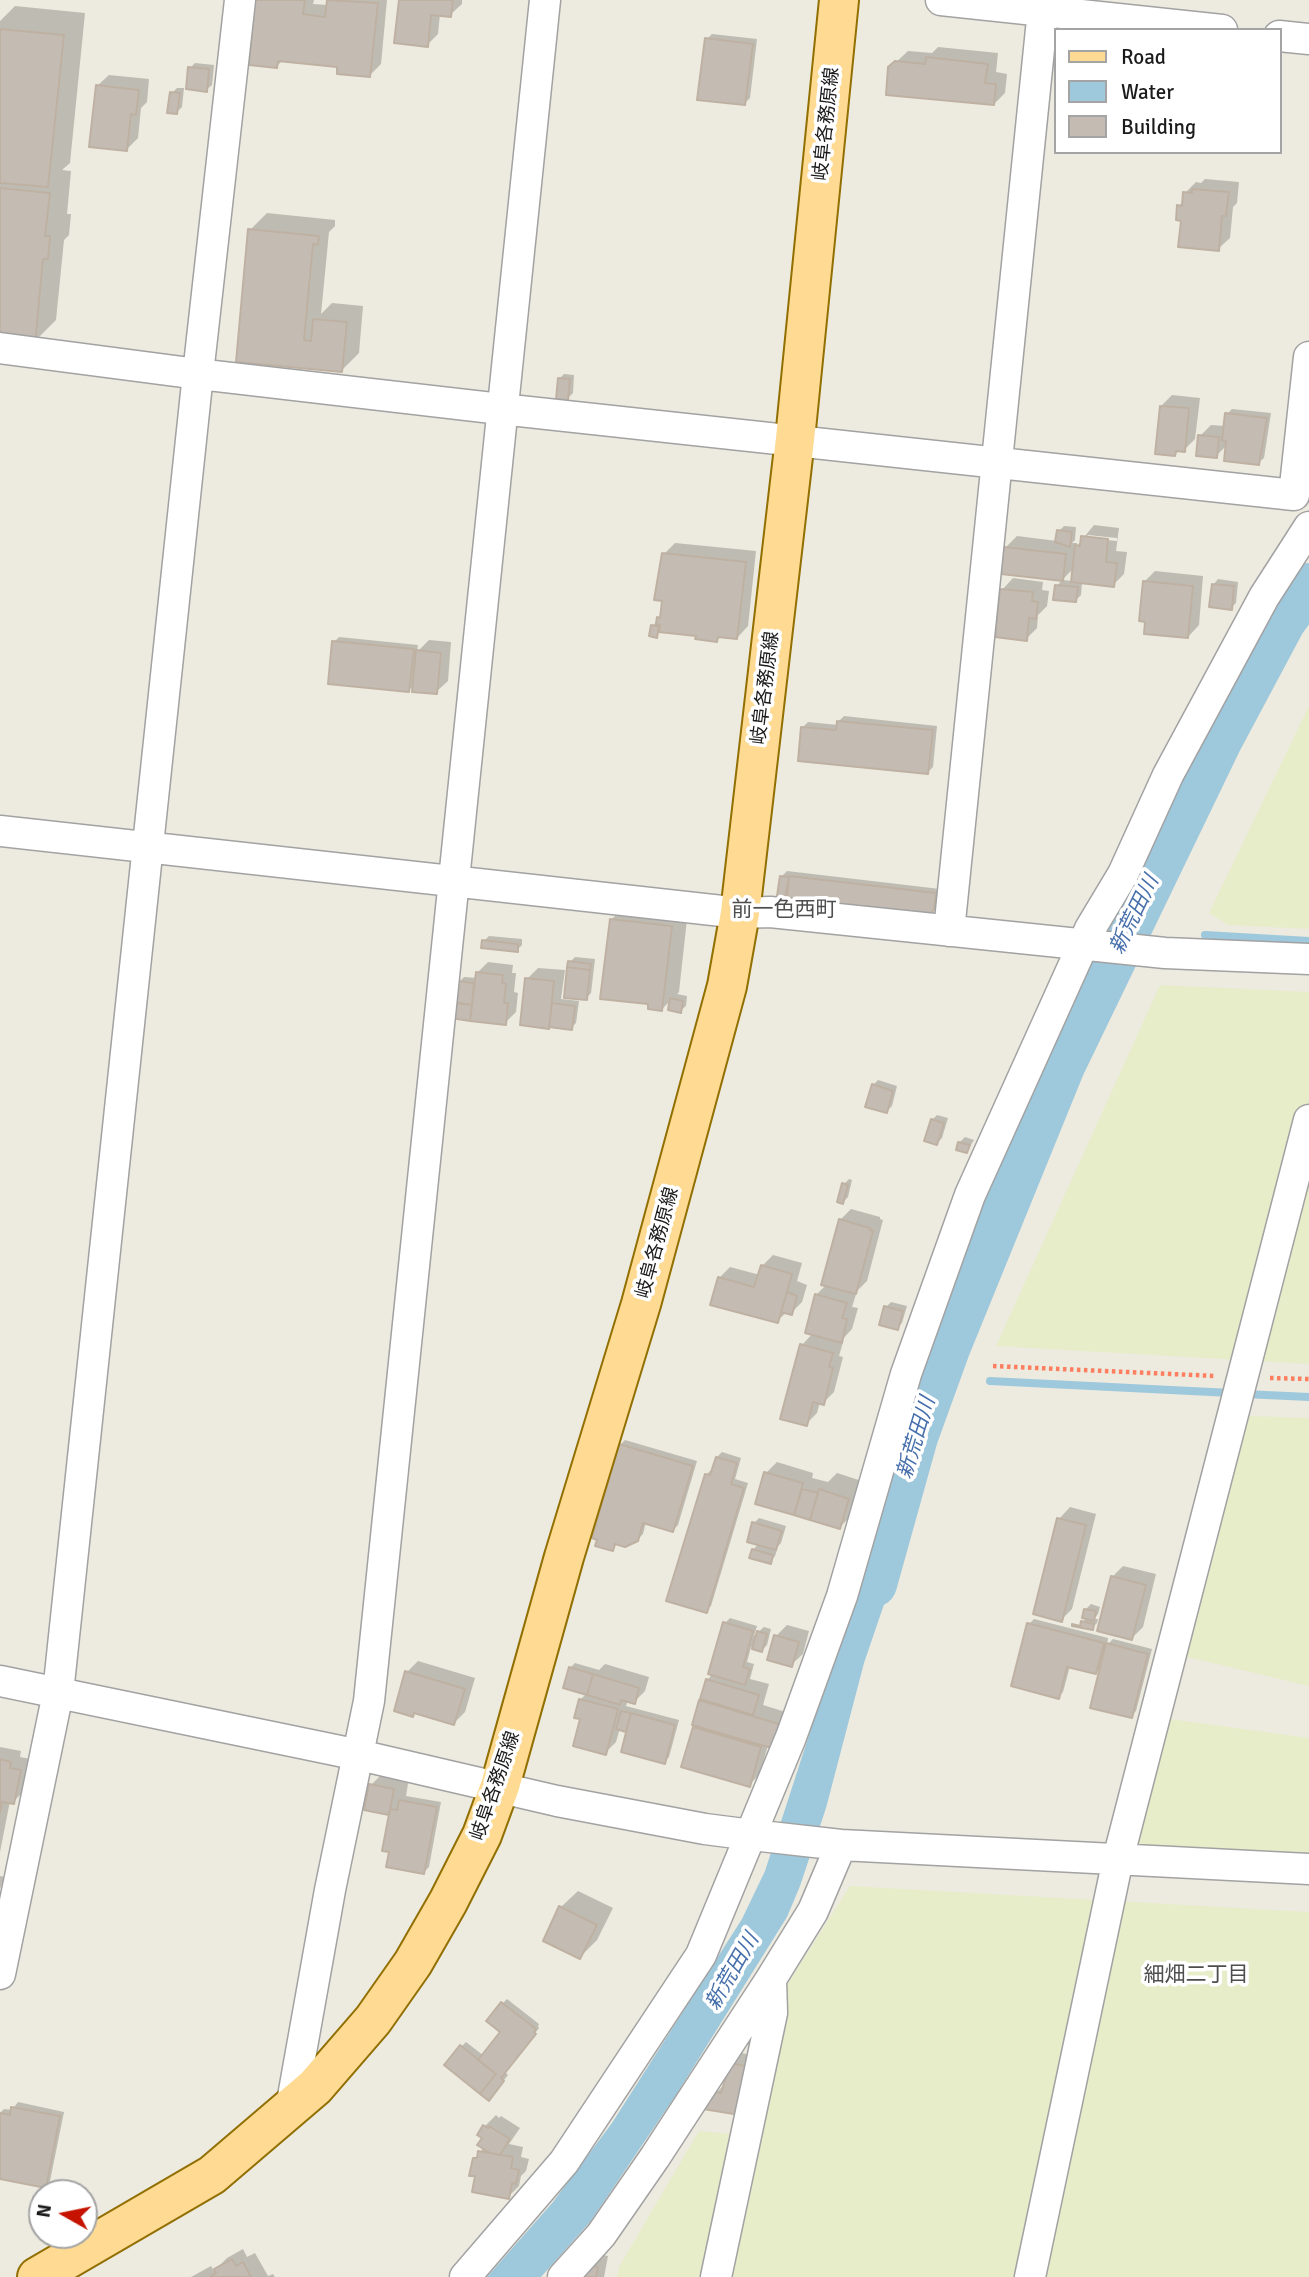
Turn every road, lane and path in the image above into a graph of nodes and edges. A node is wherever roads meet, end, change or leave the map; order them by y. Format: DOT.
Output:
graph roads {
  1 [pos="240,0"];
  2 [pos="545,0"];
  3 [pos="839,0"];
  4 [pos="941,0"];
  5 [pos="1043,5"];
  6 [pos="1208,28"];
  7 [pos="1281,36"];
  8 [pos="1309,39"];
  9 [pos="0,348"];
  10 [pos="1309,357"];
  11 [pos="198,374"];
  12 [pos="501,409"];
  13 [pos="795,439"];
  14 [pos="997,462"];
  15 [pos="1301,499"];
  16 [pos="1309,527"];
  17 [pos="0,831"];
  18 [pos="148,849"];
  19 [pos="454,882"];
  20 [pos="740,913"];
  21 [pos="949,931"];
  22 [pos="1088,946"];
  23 [pos="1309,959"];
  24 [pos="1309,1120"];
  25 [pos="993,1366"];
  26 [pos="1241,1377"];
  27 [pos="1309,1379"];
  28 [pos="0,1681"];
  29 [pos="58,1693"];
  30 [pos="359,1755"];
  31 [pos="500,1786"];
  32 [pos="760,1836"];
  33 [pos="834,1844"];
  34 [pos="1118,1859"];
  35 [pos="1309,1869"];
  36 [pos="0,1974"];
  37 [pos="771,1979"];
  38 [pos="291,2108"];
  39 [pos="37,2277"];
  40 [pos="465,2277"];
  41 [pos="563,2277"];
  42 [pos="716,2277"];
  43 [pos="1030,2277"];
  1 -- 11 [label="street"];
  2 -- 12 [label="street"];
  3 -- 13 [label="main road, 岐阜各務原線"];
  4 -- 5 [label="street"];
  5 -- 6 [label="street"];
  5 -- 14 [label="street"];
  7 -- 8 [label="street"];
  9 -- 11 [label="street"];
  10 -- 15 [label="street"];
  11 -- 12 [label="street"];
  11 -- 18 [label="street"];
  12 -- 13 [label="street"];
  12 -- 19 [label="street"];
  13 -- 14 [label="street"];
  13 -- 20 [label="main road, 岐阜各務原線"];
  14 -- 15 [label="street"];
  14 -- 21 [label="street"];
  16 -- 22 [label="street"];
  17 -- 18 [label="street"];
  18 -- 19 [label="street"];
  18 -- 29 [label="street"];
  19 -- 20 [label="street"];
  19 -- 30 [label="street"];
  20 -- 21 [label="street"];
  20 -- 31 [label="main road, 岐阜各務原線"];
  21 -- 22 [label="street"];
  22 -- 23 [label="street"];
  22 -- 32 [label="street"];
  24 -- 26 [label="street"];
  25 -- 26 [label="path"];
  26 -- 27 [label="path"];
  26 -- 34 [label="street"];
  28 -- 29 [label="street"];
  29 -- 30 [label="street"];
  29 -- 36 [label="street"];
  30 -- 31 [label="street"];
  30 -- 38 [label="street"];
  31 -- 32 [label="street"];
  31 -- 38 [label="main road, 岐阜各務原線"];
  32 -- 33 [label="street"];
  32 -- 40 [label="street"];
  33 -- 34 [label="street"];
  33 -- 37 [label="street"];
  34 -- 35 [label="street"];
  34 -- 43 [label="street"];
  37 -- 41 [label="street"];
  37 -- 42 [label="street"];
  38 -- 39 [label="main road, 岐阜各務原線"];
}
